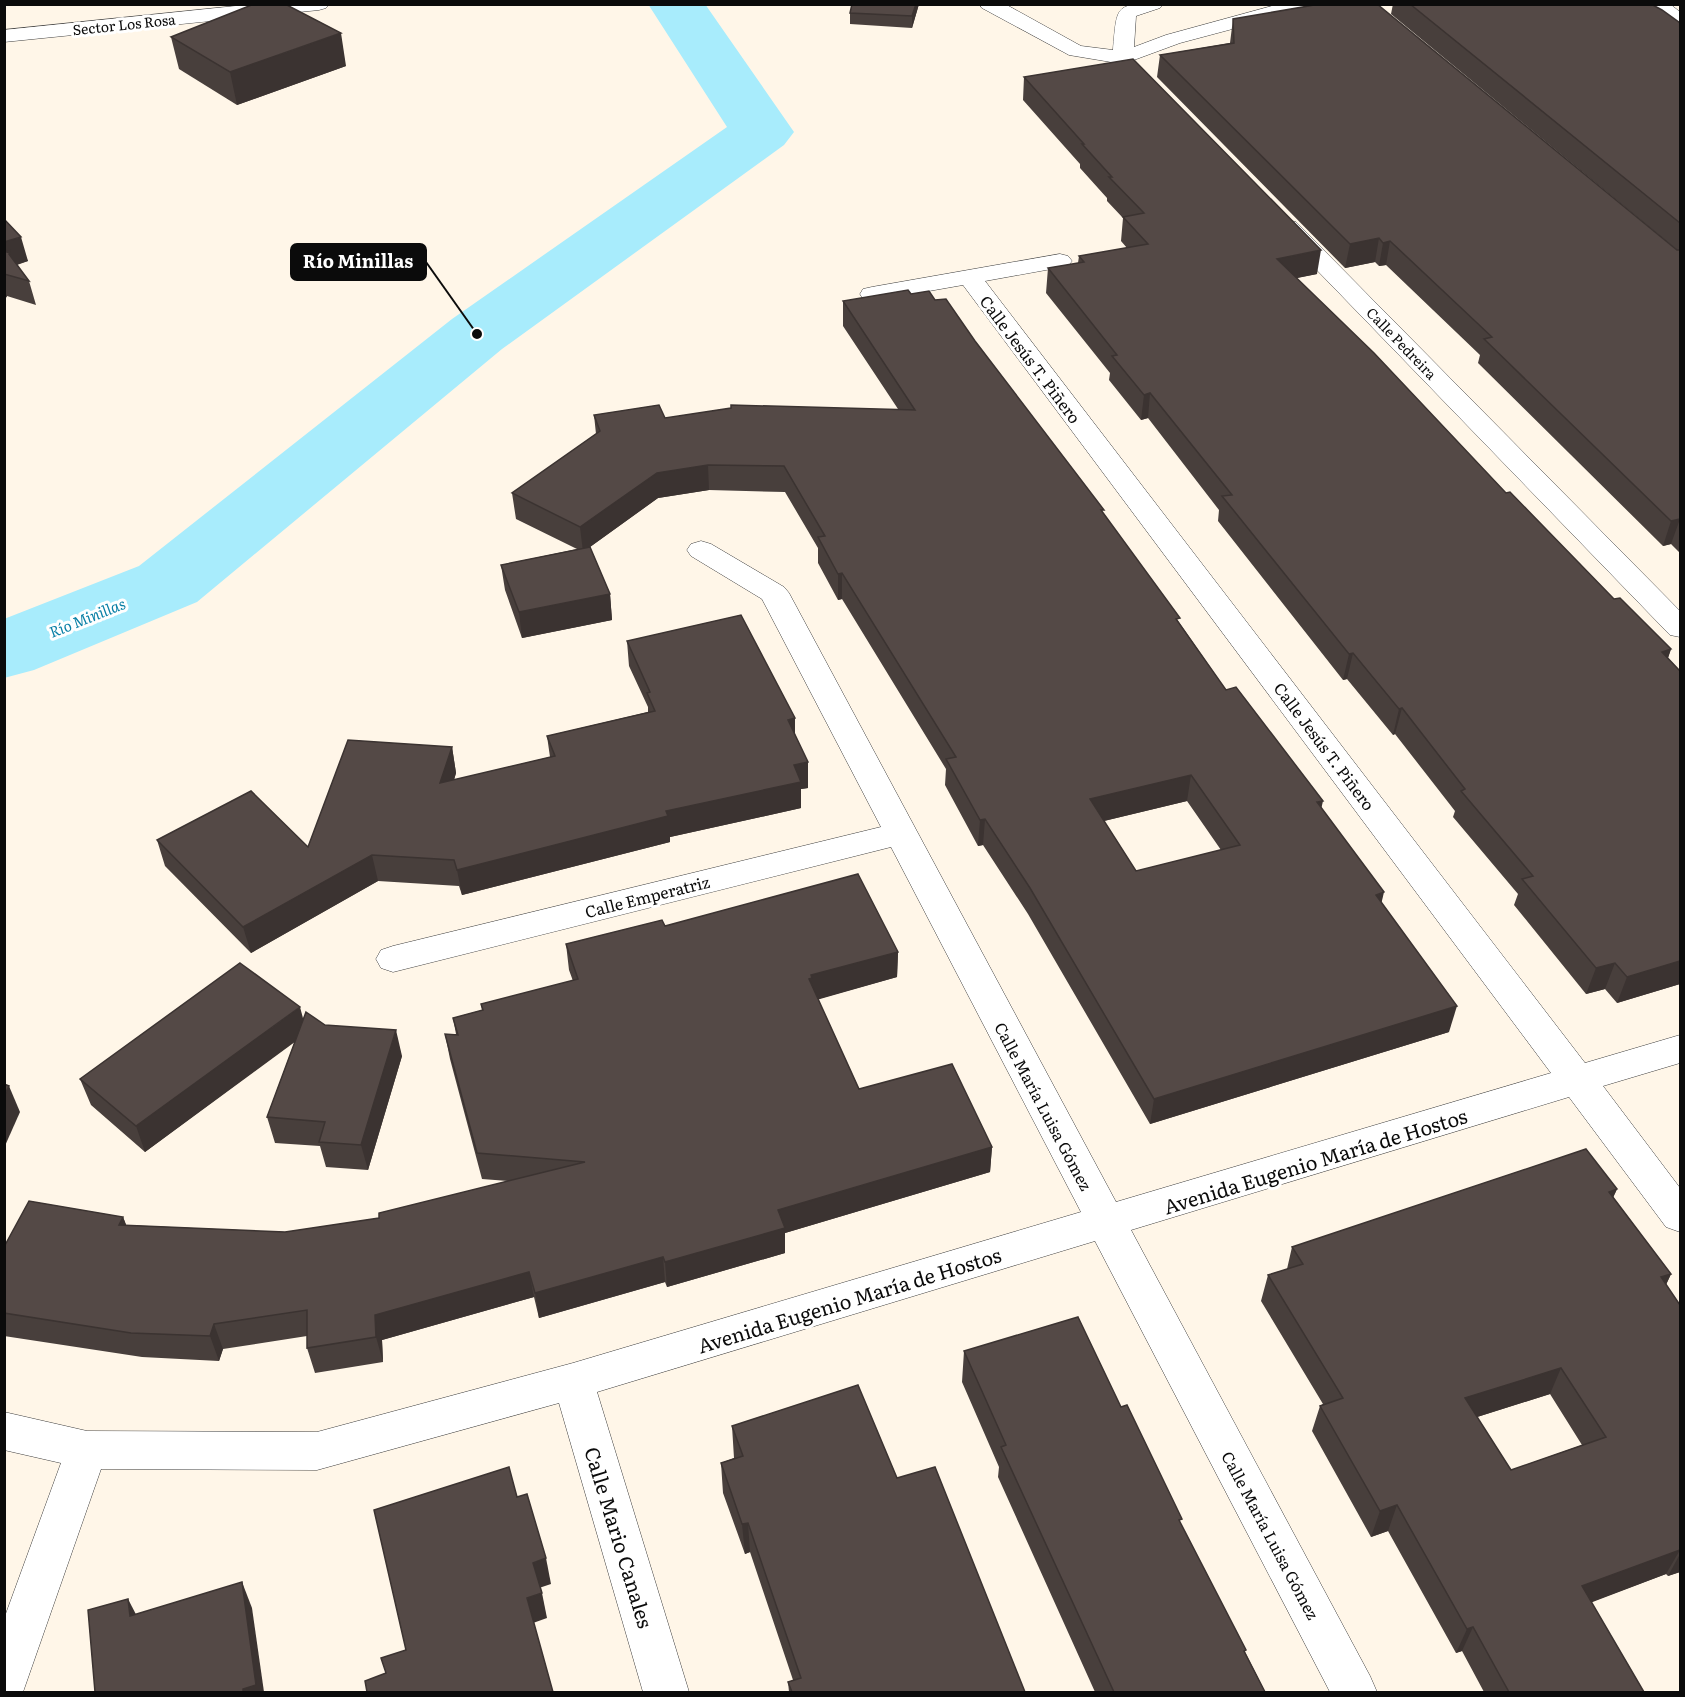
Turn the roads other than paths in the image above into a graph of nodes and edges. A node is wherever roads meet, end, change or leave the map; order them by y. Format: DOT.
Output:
graph roads {
  1 [pos="319,4"];
  2 [pos="989,4"];
  3 [pos="1153,4"];
  4 [pos="1304,4"];
  5 [pos="1656,4"];
  6 [pos="245,8"];
  7 [pos="1680,21"];
  8 [pos="4,36"];
  9 [pos="1131,67"];
  10 [pos="1273,212"];
  11 [pos="1060,261"];
  12 [pos="969,277"];
  13 [pos="872,294"];
  14 [pos="701,550"];
  15 [pos="1680,628"];
  16 [pos="901,833"];
  17 [pos="393,959"];
  18 [pos="1680,1049"];
  19 [pos="1578,1080"];
  20 [pos="1680,1216"];
  21 [pos="1106,1223"];
  22 [pos="573,1381"];
  23 [pos="4,1431"];
  24 [pos="87,1450"];
  25 [pos="4,1683"];
  26 [pos="666,1692"];
  27 [pos="1354,1692"];
  1 -- 6 [label="street, Sector Los Rosa"];
  2 -- 9 [label="street"];
  3 -- 9 [label="street"];
  4 -- 9 [label="street"];
  5 -- 7 [label="street"];
  6 -- 8 [label="street, Sector Los Rosa"];
  10 -- 15 [label="street, Calle Pedreira"];
  11 -- 12 [label="street"];
  12 -- 13 [label="street"];
  12 -- 19 [label="street, Calle Jesús T. Piñero"];
  14 -- 16 [label="street, Calle María Luisa Gómez"];
  16 -- 17 [label="street, Calle Emperatriz"];
  16 -- 21 [label="street, Calle María Luisa Gómez"];
  18 -- 19 [label="street, Avenida Eugenio María de Hostos"];
  19 -- 20 [label="street, Calle Jesús T. Piñero"];
  19 -- 21 [label="street, Avenida Eugenio María de Hostos"];
  21 -- 22 [label="street, Avenida Eugenio María de Hostos"];
  21 -- 27 [label="street, Calle María Luisa Gómez"];
  22 -- 24 [label="street, Avenida Eugenio María de Hostos"];
  22 -- 26 [label="street, Calle Mario Canales"];
  23 -- 24 [label="street, Avenida Eugenio María de Hostos"];
  24 -- 25 [label="street"];
}
